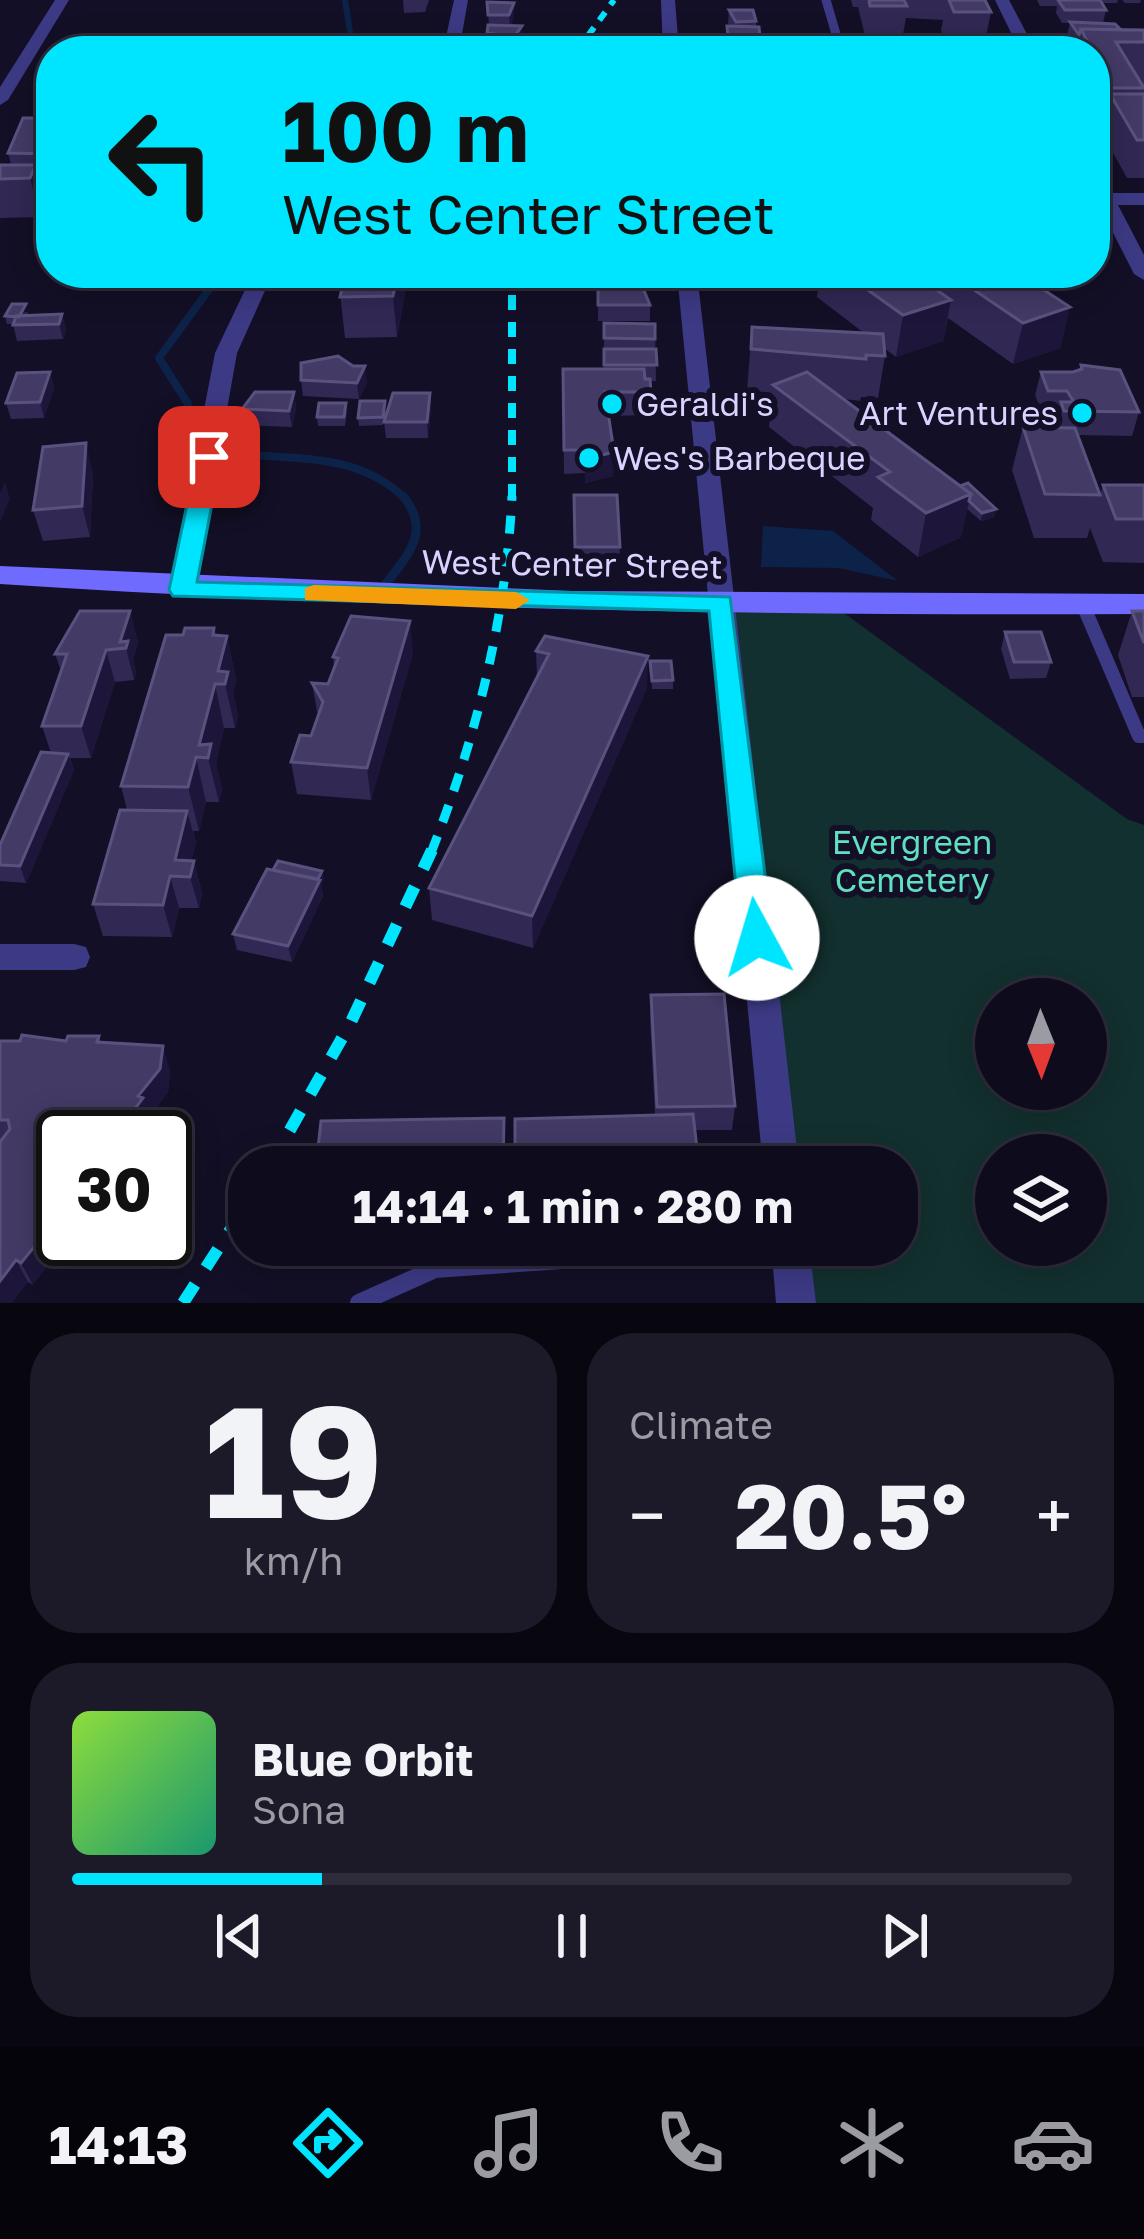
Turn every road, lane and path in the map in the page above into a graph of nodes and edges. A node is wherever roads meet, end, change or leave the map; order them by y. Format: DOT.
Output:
graph roads {
  1 [pos="62,0"];
  2 [pos="461,0"];
  3 [pos="668,0"];
  4 [pos="826,0"];
  5 [pos="1002,0"];
  6 [pos="40,36"];
  7 [pos="454,36"];
  8 [pos="669,36"];
  9 [pos="837,36"];
  10 [pos="1020,36"];
  11 [pos="36,42"];
  12 [pos="0,100"];
  13 [pos="1110,199"];
  14 [pos="1144,199"];
  15 [pos="1110,215"];
  16 [pos="1144,274"];
  17 [pos="255,288"];
  18 [pos="689,288"];
  19 [pos="0,575"];
  20 [pos="182,590"];
  21 [pos="721,603"];
  22 [pos="1144,604"];
  23 [pos="1082,605"];
  24 [pos="1144,736"];
  25 [pos="0,957"];
  26 [pos="74,957"];
  27 [pos="779,1146"];
  28 [pos="477,1266"];
  29 [pos="792,1266"];
  30 [pos="359,1303"];
  31 [pos="796,1303"];
  1 -- 6 [label="street"];
  2 -- 7 [label="street"];
  3 -- 8 [label="street"];
  4 -- 9 [label="lane"];
  5 -- 10 [label="street"];
  11 -- 12 [label="street"];
  13 -- 14 [label="street"];
  15 -- 16 [label="street"];
  17 -- 20 [label="street"];
  18 -- 21 [label="street"];
  19 -- 20 [label="street, West Center Street"];
  20 -- 21 [label="street, West Center Street"];
  21 -- 23 [label="street, West Center Street"];
  21 -- 27 [label="street"];
  22 -- 23 [label="street, West Center Street"];
  23 -- 24 [label="lane"];
  25 -- 26 [label="street"];
  28 -- 30 [label="lane"];
  29 -- 31 [label="street"];
}
